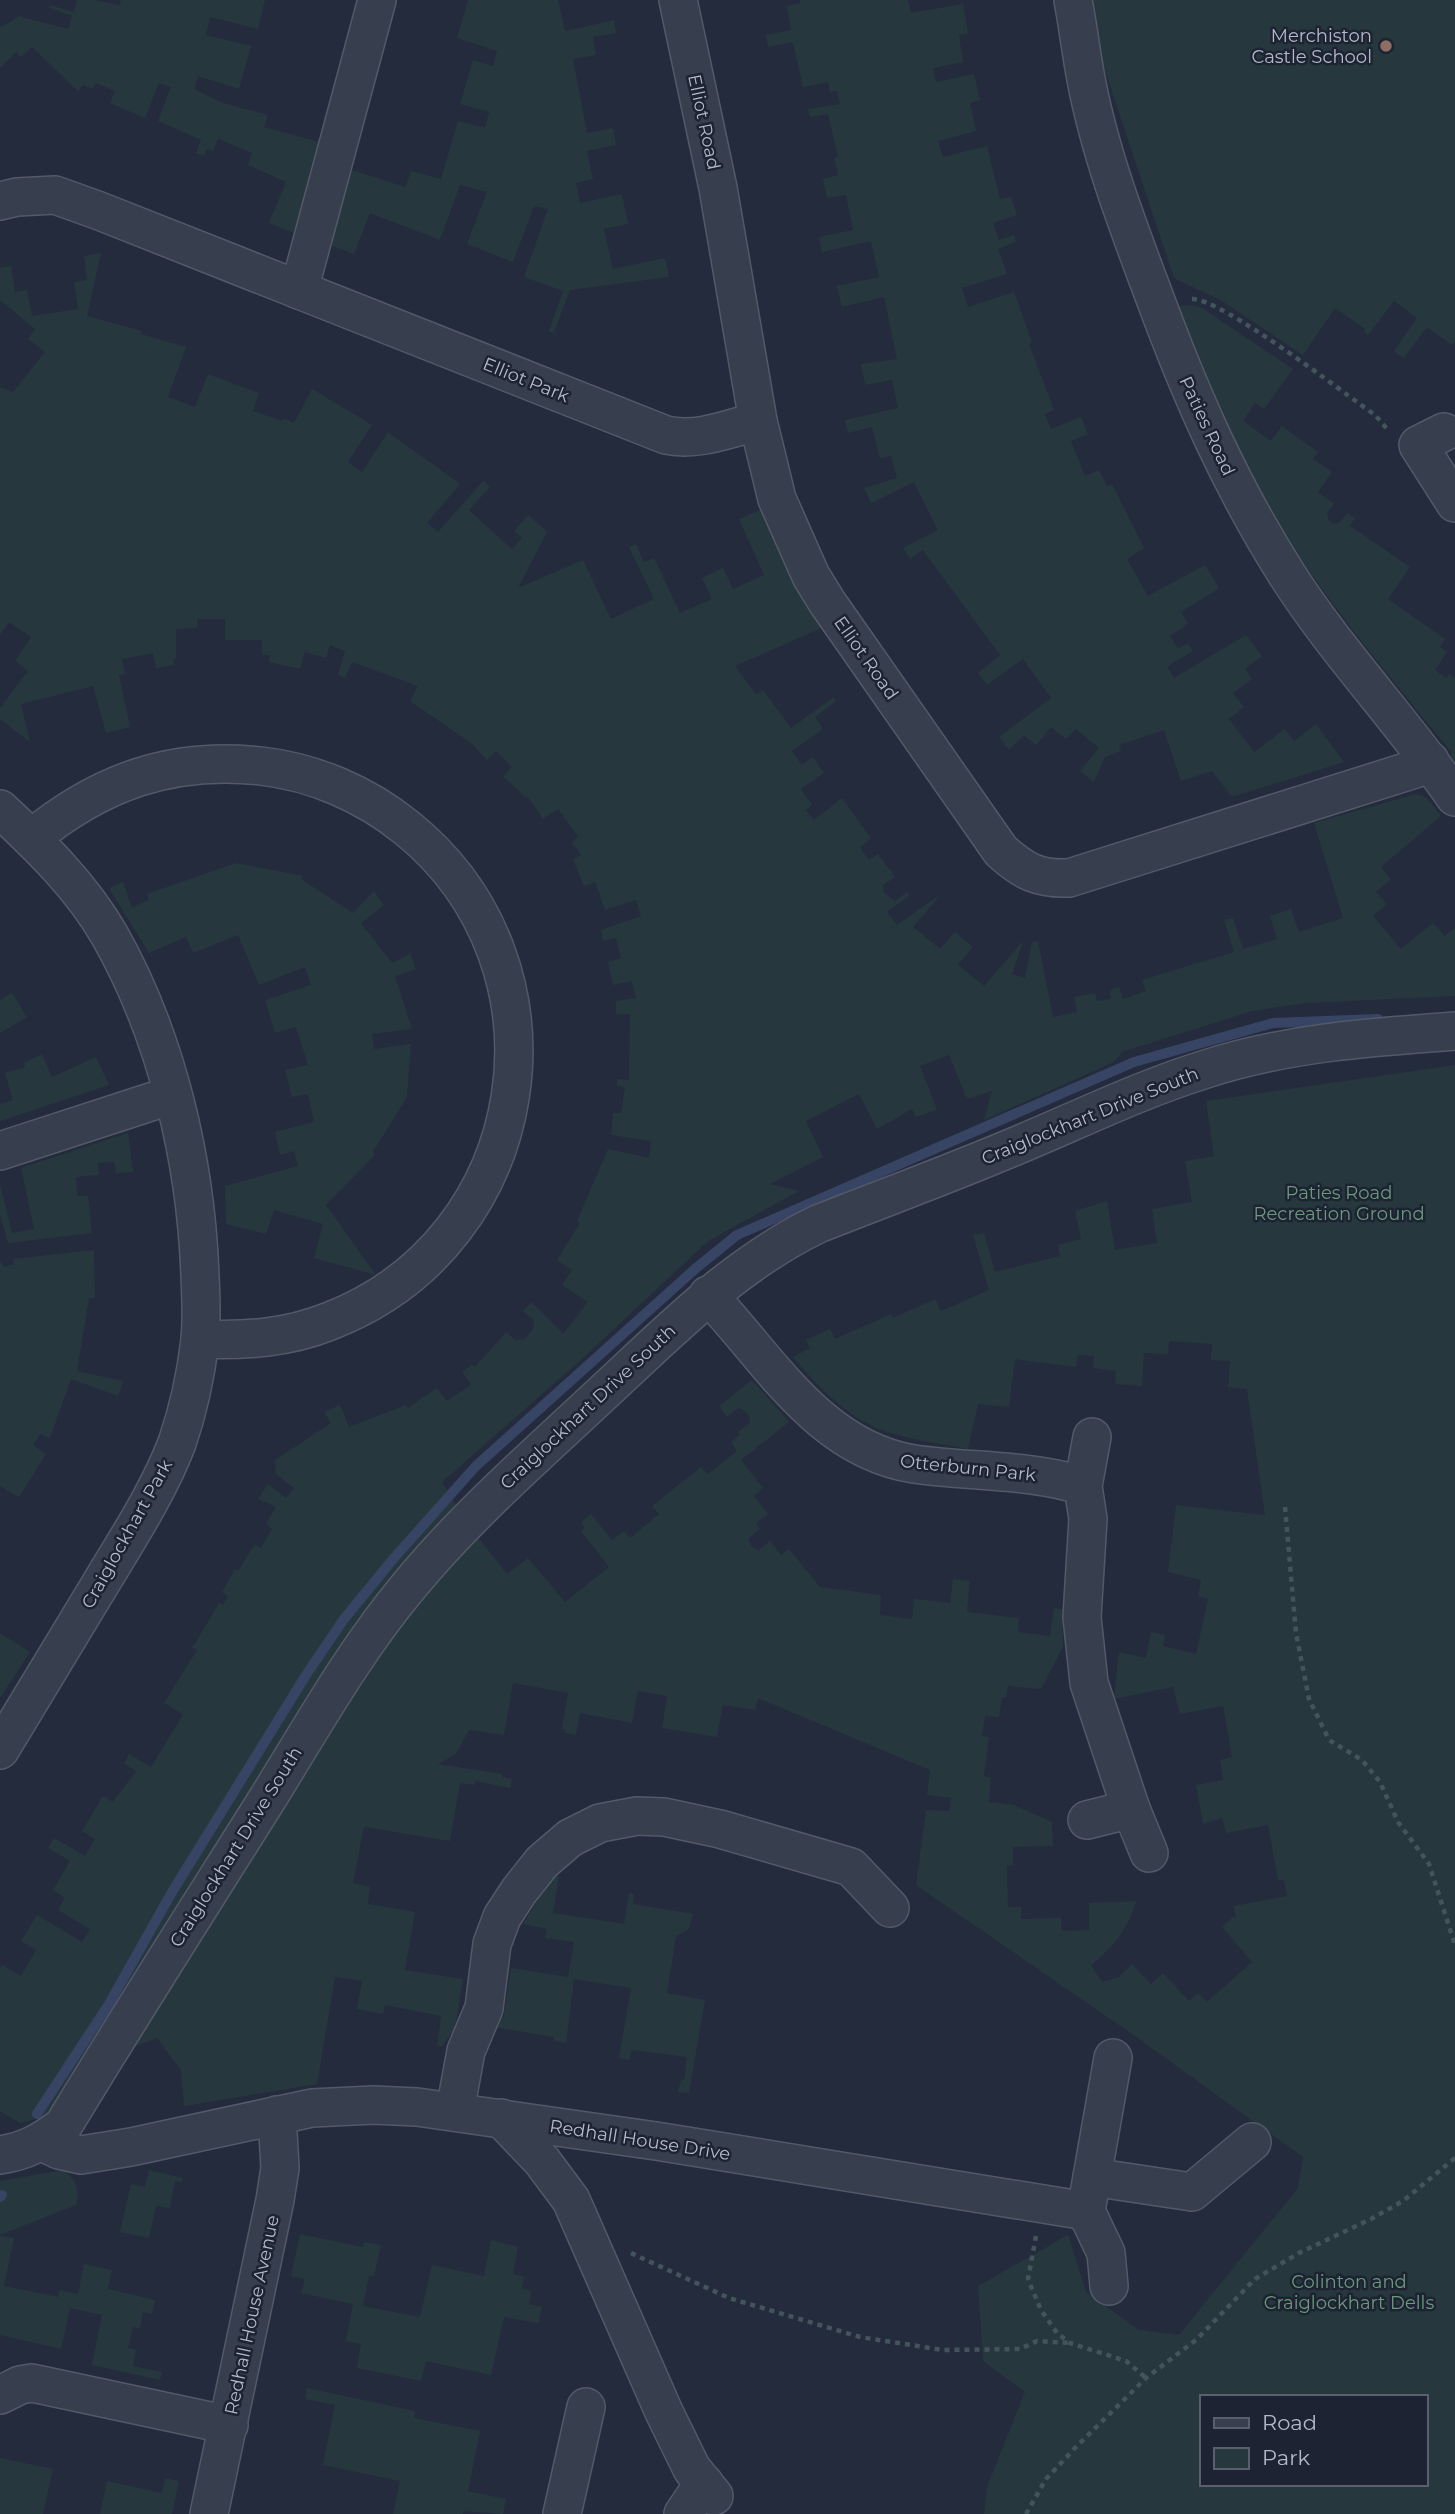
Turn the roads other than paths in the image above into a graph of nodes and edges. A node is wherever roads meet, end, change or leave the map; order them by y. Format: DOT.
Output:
graph roads {
  1 [pos="377,0"];
  2 [pos="678,0"];
  3 [pos="1073,0"];
  4 [pos="0,201"];
  5 [pos="299,290"];
  6 [pos="758,422"];
  7 [pos="1419,438"];
  8 [pos="1455,503"];
  9 [pos="1430,761"];
  10 [pos="1455,797"];
  11 [pos="0,809"];
  12 [pos="32,838"];
  13 [pos="1455,1031"];
  14 [pos="172,1095"];
  15 [pos="0,1151"];
  16 [pos="708,1295"];
  17 [pos="200,1339"];
  18 [pos="1092,1437"];
  19 [pos="1083,1486"];
  20 [pos="0,1750"];
  21 [pos="1131,1810"];
  22 [pos="1087,1820"];
  23 [pos="1149,1853"];
  24 [pos="890,1908"];
  25 [pos="1113,2058"];
  26 [pos="455,2111"];
  27 [pos="276,2115"];
  28 [pos="501,2118"];
  29 [pos="42,2142"];
  30 [pos="1252,2142"];
  31 [pos="0,2155"];
  32 [pos="1089,2194"];
  33 [pos="1109,2286"];
  34 [pos="0,2395"];
  35 [pos="586,2407"];
  36 [pos="229,2425"];
  37 [pos="209,2514"];
  38 [pos="562,2514"];
  39 [pos="683,2514"];
  1 -- 5 [label="street"];
  2 -- 6 [label="street, Elliot Road"];
  3 -- 9 [label="street, Paties Road"];
  4 -- 5 [label="street, Elliot Park"];
  5 -- 6 [label="street, Elliot Park"];
  6 -- 9 [label="street, Elliot Road"];
  7 -- 8 [label="street"];
  9 -- 10 [label="street, Paties Road"];
  11 -- 12 [label="street, Craiglockhart Park"];
  12 -- 14 [label="street, Craiglockhart Park"];
  12 -- 17 [label="street"];
  13 -- 16 [label="street, Craiglockhart Drive South"];
  14 -- 15 [label="street"];
  14 -- 17 [label="street, Craiglockhart Park"];
  16 -- 19 [label="street, Otterburn Park"];
  16 -- 29 [label="street, Craiglockhart Drive South"];
  17 -- 20 [label="street, Craiglockhart Park"];
  18 -- 19 [label="street"];
  19 -- 21 [label="street"];
  21 -- 22 [label="street"];
  21 -- 23 [label="street"];
  24 -- 26 [label="street"];
  25 -- 32 [label="street"];
  26 -- 27 [label="street, Redhall House Drive"];
  26 -- 28 [label="street, Redhall House Drive"];
  27 -- 29 [label="street, Redhall House Drive"];
  27 -- 36 [label="street, Redhall House Avenue"];
  28 -- 32 [label="street, Redhall House Drive"];
  28 -- 39 [label="street"];
  29 -- 31 [label="street, Craiglockhart Drive South"];
  30 -- 32 [label="street, Redhall House Drive"];
  32 -- 33 [label="street"];
  34 -- 36 [label="street"];
  35 -- 38 [label="street"];
  36 -- 37 [label="street, Redhall House Avenue"];
}
